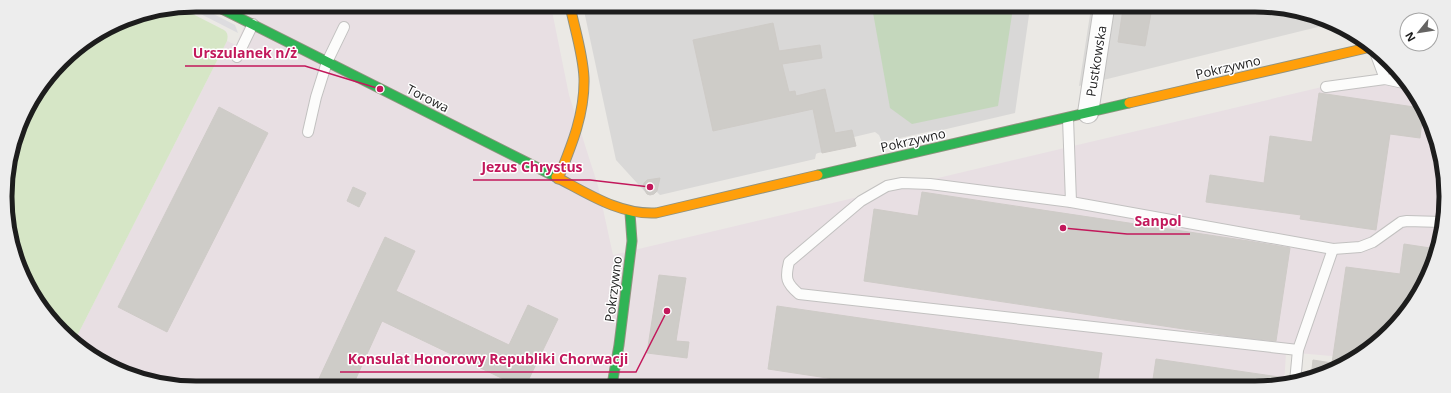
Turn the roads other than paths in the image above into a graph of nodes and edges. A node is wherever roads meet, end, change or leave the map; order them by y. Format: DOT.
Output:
graph roads {
  1 [pos="228,12"];
  2 [pos="571,12"];
  3 [pos="1103,12"];
  4 [pos="253,24"];
  5 [pos="344,27"];
  6 [pos="1365,48"];
  7 [pos="237,57"];
  8 [pos="1379,61"];
  9 [pos="327,62"];
  10 [pos="1385,79"];
  11 [pos="1399,82"];
  12 [pos="1326,87"];
  13 [pos="1088,113"];
  14 [pos="1068,118"];
  15 [pos="308,132"];
  16 [pos="558,179"];
  17 [pos="1071,202"];
  18 [pos="630,213"];
  19 [pos="1437,222"];
  20 [pos="1333,249"];
  21 [pos="1298,350"];
  22 [pos="1296,376"];
  23 [pos="613,381"];
  1 -- 4 [label="street, Torowa"];
  2 -- 16 [label="street"];
  3 -- 13 [label="street, Pustkowska"];
  4 -- 7 [label="lane"];
  4 -- 9 [label="street, Torowa"];
  5 -- 9 [label="lane"];
  6 -- 13 [label="street, Pokrzywno"];
  8 -- 10 [label="lane"];
  9 -- 15 [label="lane"];
  9 -- 16 [label="street, Torowa"];
  10 -- 11 [label="lane"];
  10 -- 12 [label="lane"];
  13 -- 14 [label="street, Pokrzywno"];
  14 -- 17 [label="lane"];
  14 -- 18 [label="street, Pokrzywno"];
  16 -- 18 [label="street, Torowa"];
  17 -- 20 [label="lane"];
  17 -- 21 [label="lane"];
  18 -- 23 [label="street, Pokrzywno"];
  19 -- 20 [label="lane"];
  20 -- 21 [label="lane"];
  21 -- 22 [label="lane"];
}
